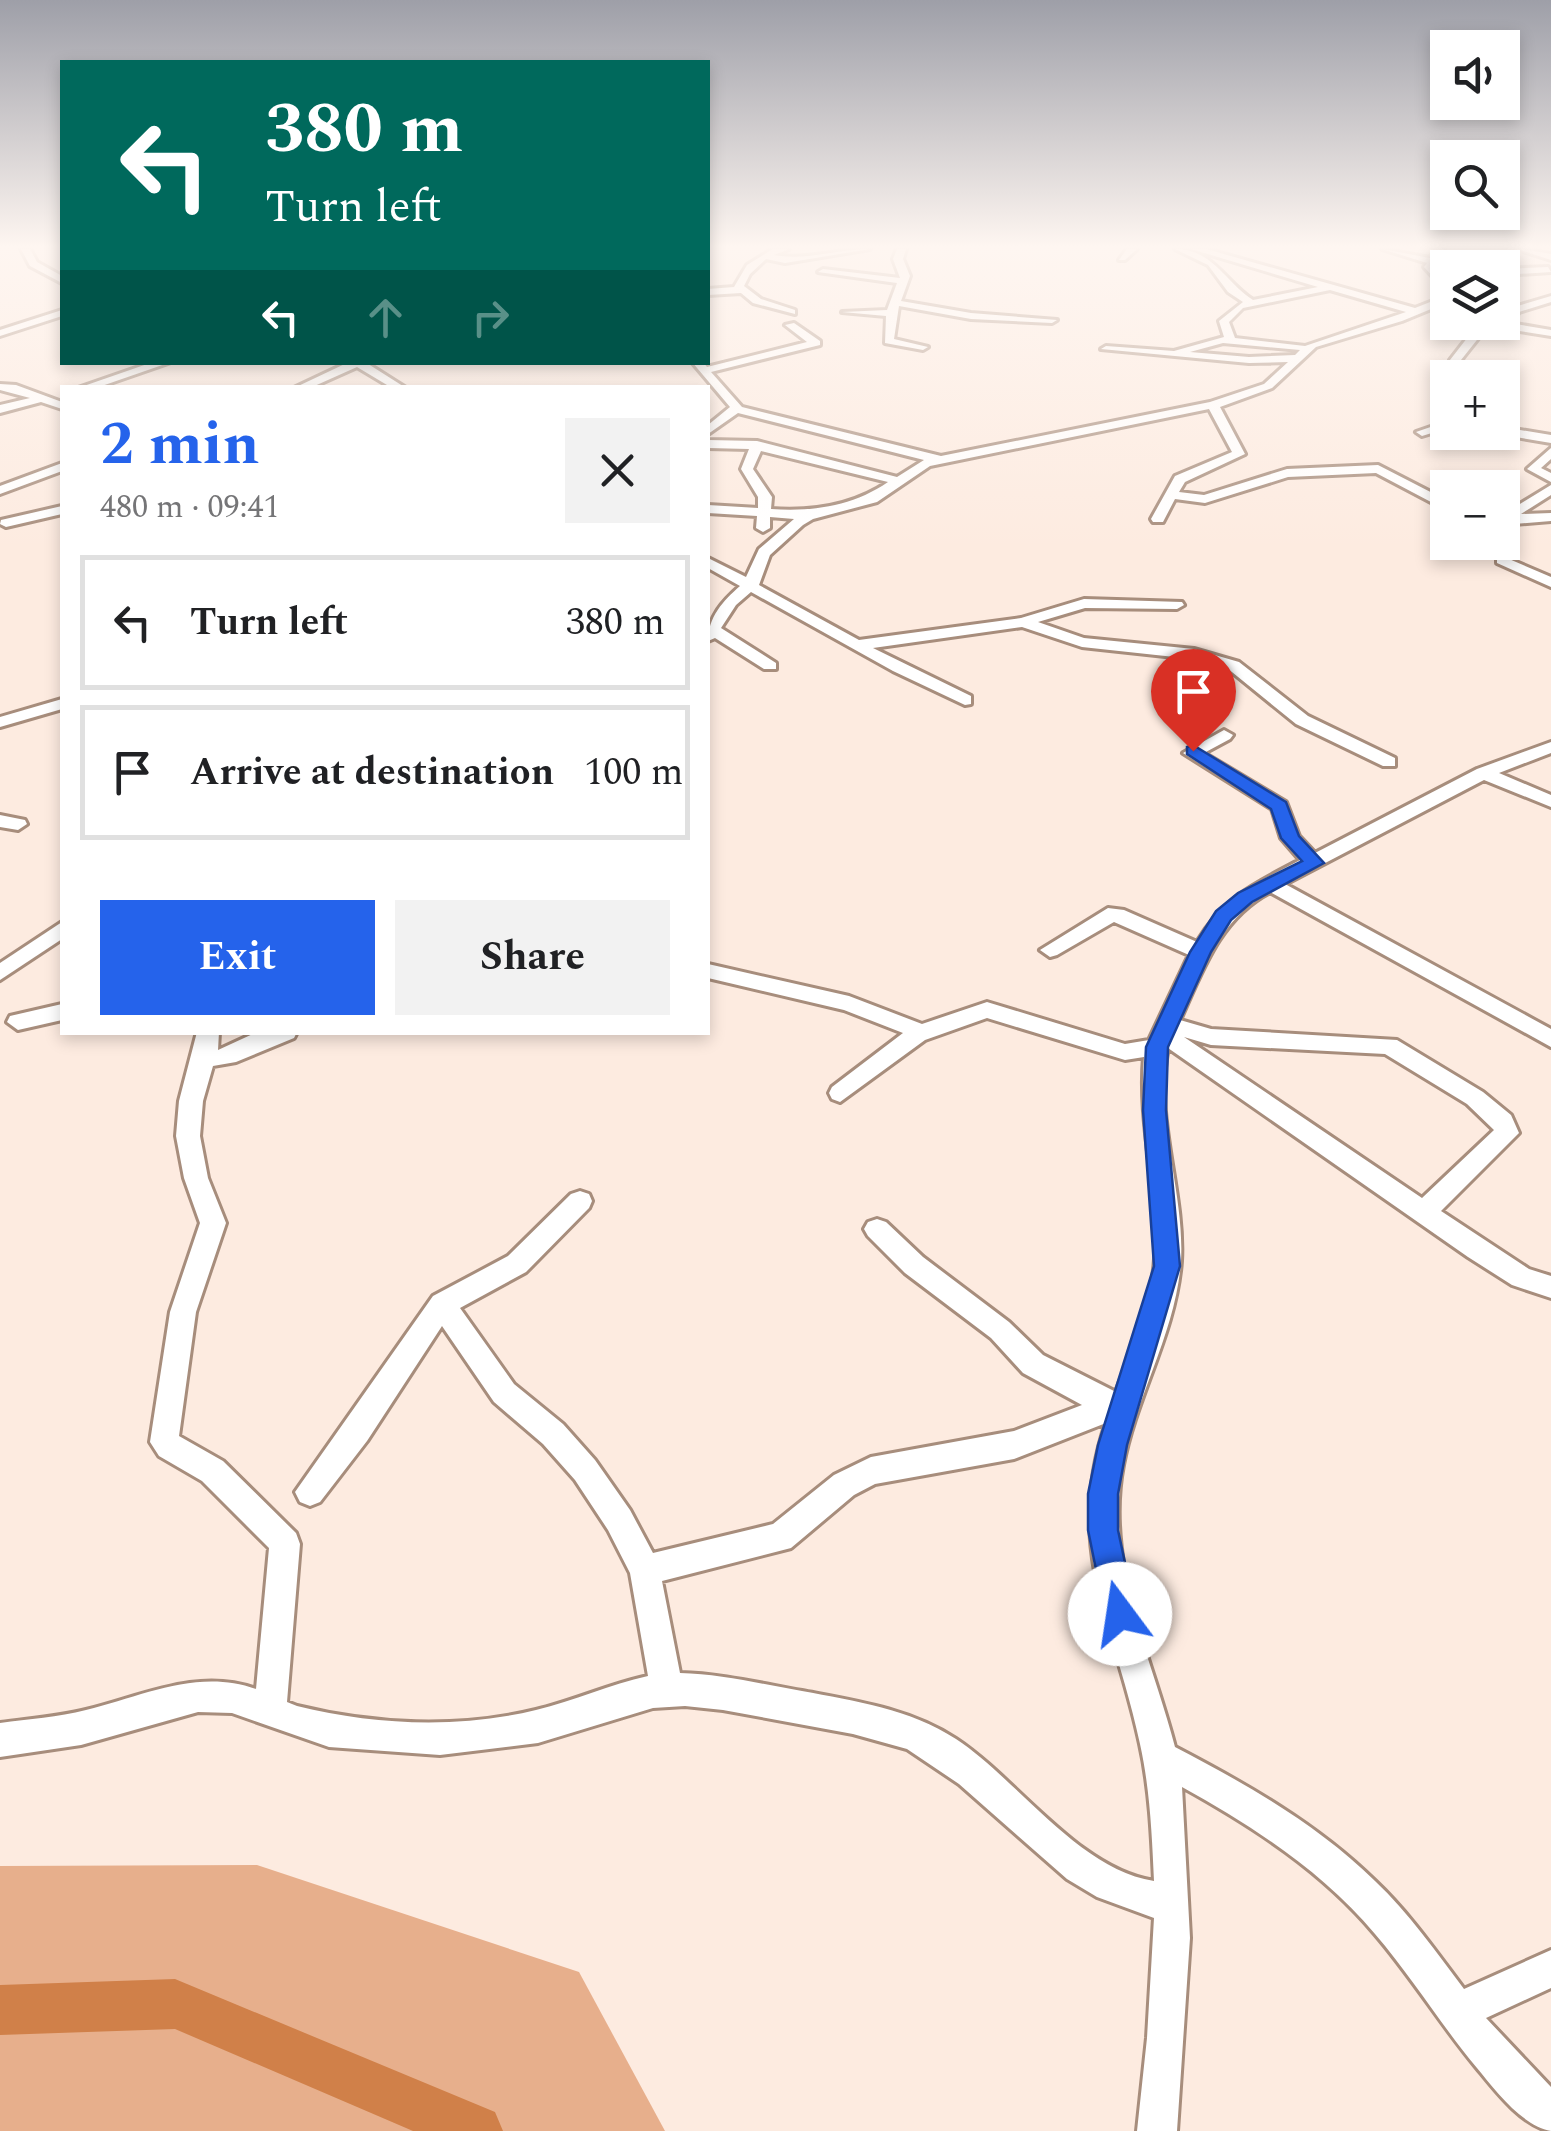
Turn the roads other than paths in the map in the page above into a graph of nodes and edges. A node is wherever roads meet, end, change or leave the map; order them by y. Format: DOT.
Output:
graph roads {
  1 [pos="790,348"];
  2 [pos="1191,348"];
  3 [pos="1308,348"];
  4 [pos="1106,349"];
  5 [pos="1176,354"];
  6 [pos="1296,358"];
  7 [pos="156,365"];
  8 [pos="354,365"];
  9 [pos="362,365"];
  10 [pos="710,365"];
  11 [pos="700,367"];
  12 [pos="93,385"];
  13 [pos="306,385"];
  14 [pos="396,385"];
  15 [pos="0,387"];
  16 [pos="54,400"];
  17 [pos="1213,405"];
  18 [pos="0,408"];
  19 [pos="736,409"];
  20 [pos="710,428"];
  21 [pos="1430,430"];
  22 [pos="1422,432"];
  23 [pos="1520,435"];
  24 [pos="1551,440"];
  25 [pos="710,444"];
  26 [pos="757,445"];
  27 [pos="1551,452"];
  28 [pos="942,460"];
  29 [pos="60,468"];
  30 [pos="1551,478"];
  31 [pos="22,481"];
  32 [pos="900,481"];
  33 [pos="1551,489"];
  34 [pos="0,490"];
  35 [pos="1172,495"];
  36 [pos="1430,497"];
  37 [pos="60,506"];
  38 [pos="60,508"];
  39 [pos="710,509"];
  40 [pos="1520,509"];
  41 [pos="763,513"];
  42 [pos="808,516"];
  43 [pos="1551,517"];
  44 [pos="1158,519"];
  45 [pos="1520,519"];
  46 [pos="6,522"];
  47 [pos="770,545"];
  48 [pos="1502,560"];
  49 [pos="710,563"];
  50 [pos="1551,582"];
  51 [pos="752,584"];
  52 [pos="1177,606"];
  53 [pos="1023,622"];
  54 [pos="712,624"];
  55 [pos="857,645"];
  56 [pos="770,666"];
  57 [pos="964,700"];
  58 [pos="60,706"];
  59 [pos="0,722"];
  60 [pos="1224,735"];
  61 [pos="1551,747"];
  62 [pos="1389,762"];
  63 [pos="1483,773"];
  64 [pos="1551,802"];
  65 [pos="1314,863"];
  66 [pos="1272,885"];
  67 [pos="60,930"];
  68 [pos="1050,950"];
  69 [pos="1201,952"];
  70 [pos="10,954"];
  71 [pos="710,971"];
  72 [pos="0,973"];
  73 [pos="60,1012"];
  74 [pos="18,1022"];
  75 [pos="921,1032"];
  76 [pos="271,1035"];
  77 [pos="1163,1035"];
  78 [pos="1551,1040"];
  79 [pos="208,1045"];
  80 [pos="840,1092"];
  81 [pos="580,1202"];
  82 [pos="1425,1211"];
  83 [pos="877,1229"];
  84 [pos="1551,1287"];
  85 [pos="442,1304"];
  86 [pos="1119,1404"];
  87 [pos="310,1492"];
  88 [pos="645,1570"];
  89 [pos="667,1690"];
  90 [pos="270,1711"];
  91 [pos="0,1740"];
  92 [pos="1160,1757"];
  93 [pos="1169,1902"];
  94 [pos="1551,1969"];
  95 [pos="1459,2010"];
  96 [pos="1551,2113"];
  97 [pos="1156,2131"];
  1 -- 10 [label="street"];
  2 -- 5 [label="street"];
  3 -- 6 [label="street"];
  4 -- 5 [label="street"];
  5 -- 6 [label="street"];
  6 -- 17 [label="street"];
  7 -- 12 [label="street"];
  8 -- 13 [label="street"];
  9 -- 14 [label="street"];
  11 -- 19 [label="street"];
  15 -- 16 [label="street"];
  16 -- 18 [label="street"];
  17 -- 28 [label="street"];
  17 -- 35 [label="street"];
  19 -- 20 [label="street"];
  19 -- 28 [label="street"];
  21 -- 22 [label="street"];
  23 -- 24 [label="street"];
  25 -- 26 [label="street"];
  26 -- 32 [label="street"];
  26 -- 41 [label="street"];
  27 -- 30 [label="street"];
  28 -- 32 [label="street"];
  29 -- 31 [label="street"];
  31 -- 34 [label="street"];
  31 -- 37 [label="street"];
  32 -- 42 [label="street"];
  33 -- 40 [label="street"];
  35 -- 36 [label="street"];
  35 -- 44 [label="street"];
  38 -- 46 [label="street"];
  39 -- 41 [label="street"];
  41 -- 42 [label="street"];
  41 -- 47 [label="street"];
  42 -- 47 [label="street"];
  43 -- 45 [label="street"];
  47 -- 51 [label="street"];
  48 -- 50 [label="street"];
  49 -- 51 [label="street"];
  51 -- 54 [label="street"];
  51 -- 55 [label="street"];
  52 -- 53 [label="street"];
  53 -- 55 [label="street"];
  53 -- 62 [label="street"];
  54 -- 56 [label="street"];
  55 -- 57 [label="street"];
  58 -- 59 [label="street"];
  60 -- 65 [label="street"];
  61 -- 63 [label="street"];
  63 -- 64 [label="street"];
  63 -- 65 [label="street"];
  65 -- 66 [label="street"];
  66 -- 69 [label="street"];
  66 -- 78 [label="street"];
  67 -- 70 [label="street"];
  68 -- 69 [label="street"];
  69 -- 77 [label="street"];
  70 -- 72 [label="street"];
  71 -- 75 [label="street"];
  73 -- 74 [label="street"];
  75 -- 77 [label="street"];
  75 -- 80 [label="street"];
  76 -- 79 [label="street"];
  77 -- 82 [label="street"];
  77 -- 82 [label="street"];
  77 -- 86 [label="street"];
  79 -- 90 [label="street"];
  81 -- 85 [label="street"];
  82 -- 84 [label="street"];
  83 -- 86 [label="street"];
  85 -- 87 [label="street"];
  85 -- 88 [label="street"];
  86 -- 88 [label="street"];
  86 -- 92 [label="street"];
  88 -- 89 [label="street"];
  89 -- 90 [label="street"];
  89 -- 93 [label="street"];
  90 -- 91 [label="street"];
  92 -- 93 [label="street"];
  92 -- 95 [label="street"];
  93 -- 97 [label="street"];
  94 -- 95 [label="street"];
  95 -- 96 [label="street"];
}
